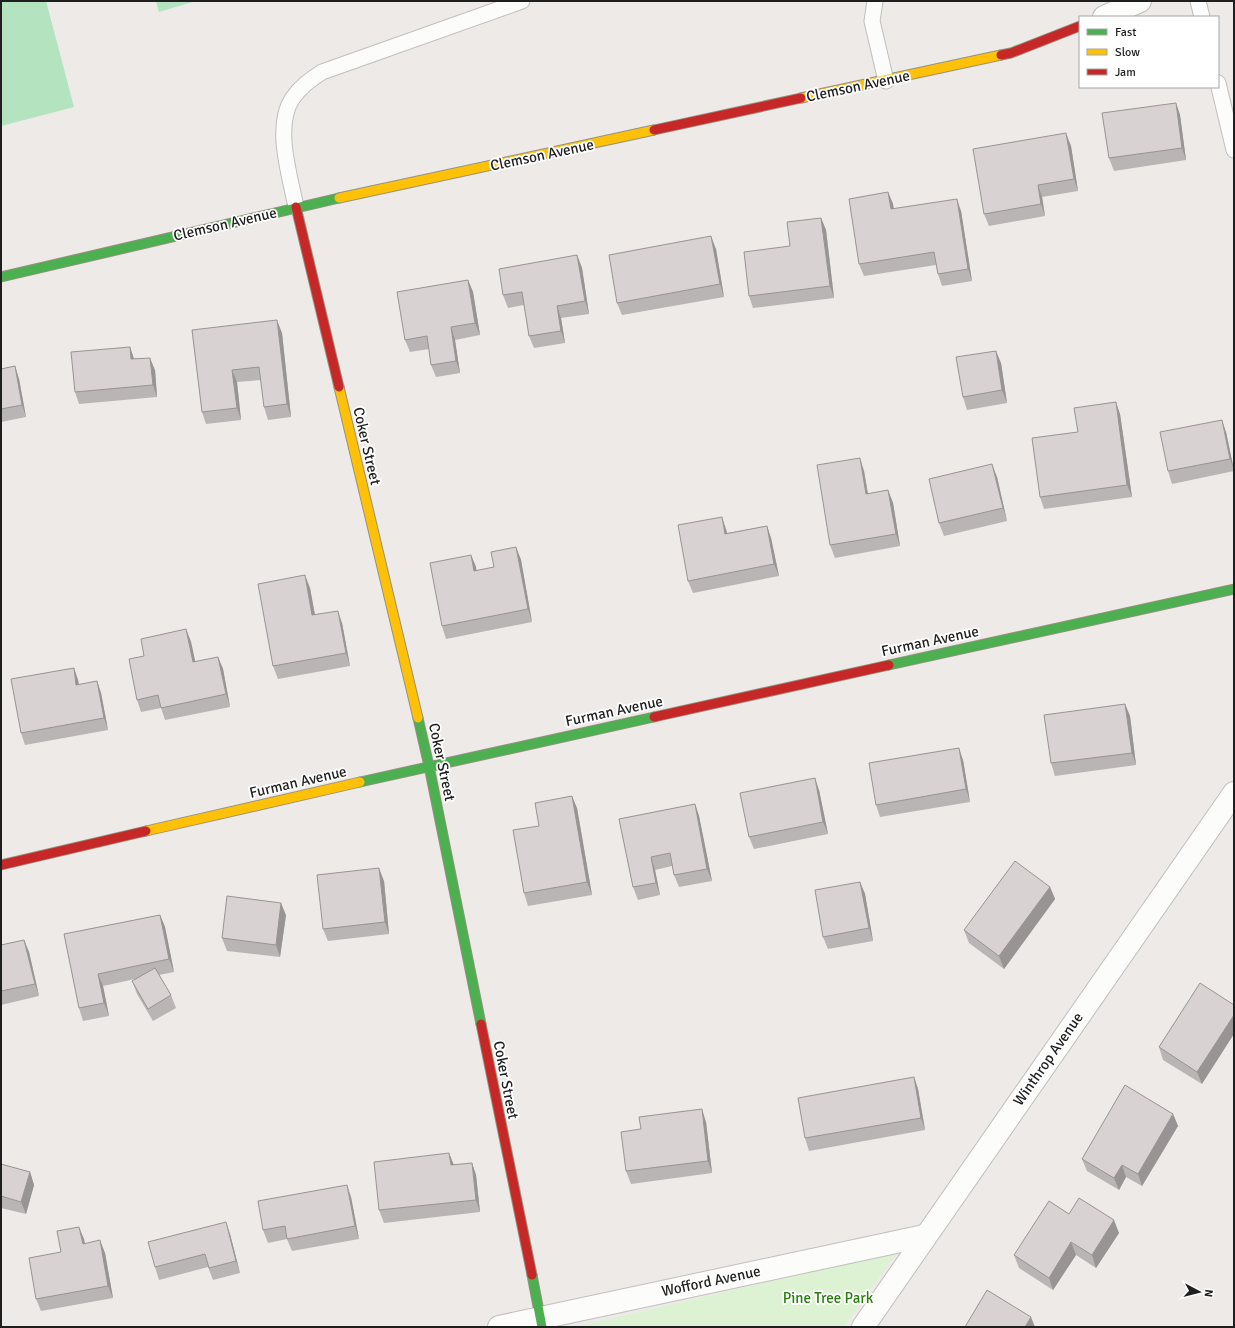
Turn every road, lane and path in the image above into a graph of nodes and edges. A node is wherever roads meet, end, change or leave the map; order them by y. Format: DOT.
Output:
graph roads {
  1 [pos="484,1"];
  2 [pos="522,1"];
  3 [pos="875,1"];
  4 [pos="1140,1"];
  5 [pos="1198,1"];
  6 [pos="1106,16"];
  7 [pos="1202,16"];
  8 [pos="467,20"];
  9 [pos="1079,26"];
  10 [pos="886,81"];
  11 [pos="1219,87"];
  12 [pos="1234,150"];
  13 [pos="296,207"];
  14 [pos="1,276"];
  15 [pos="1234,589"];
  16 [pos="429,766"];
  17 [pos="1234,793"];
  18 [pos="1,865"];
  19 [pos="924,1236"];
  20 [pos="541,1322"];
  21 [pos="498,1327"];
  22 [pos="863,1327"];
  1 -- 8 [label="lane"];
  2 -- 8 [label="lane"];
  3 -- 10 [label="lane"];
  4 -- 6 [label="street"];
  5 -- 7 [label="lane"];
  8 -- 13 [label="lane"];
  9 -- 10 [label="street, Clemson Avenue"];
  10 -- 13 [label="street, Clemson Avenue"];
  11 -- 12 [label="lane"];
  13 -- 14 [label="street, Clemson Avenue"];
  13 -- 16 [label="street, Coker Street"];
  15 -- 16 [label="street, Furman Avenue"];
  16 -- 18 [label="street, Furman Avenue"];
  16 -- 20 [label="street, Coker Street"];
  17 -- 19 [label="street, Winthrop Avenue"];
  19 -- 20 [label="street, Wofford Avenue"];
  19 -- 22 [label="street, Winthrop Avenue"];
  20 -- 21 [label="street, Wofford Avenue"];
}
